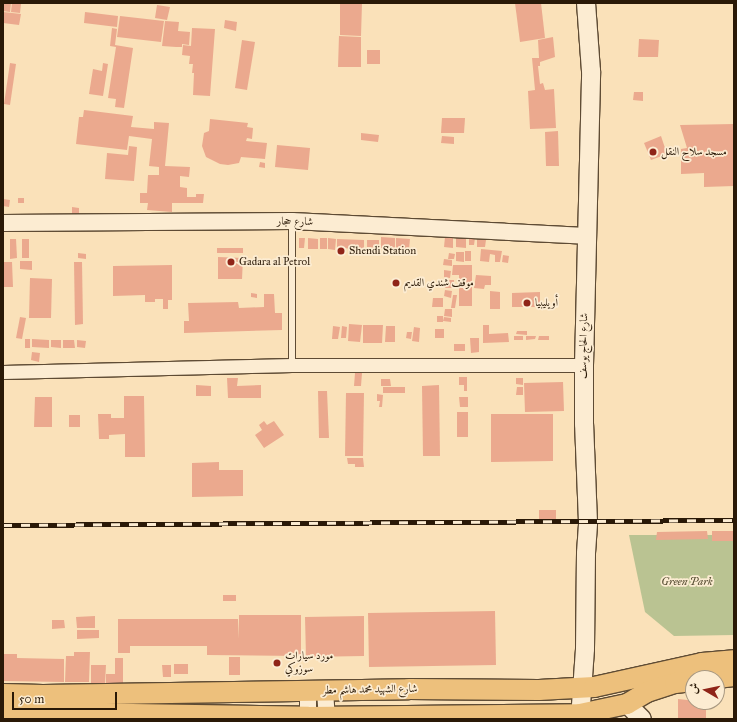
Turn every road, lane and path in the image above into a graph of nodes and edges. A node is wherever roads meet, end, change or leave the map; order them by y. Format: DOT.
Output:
graph roads {
  1 [pos="586,3"];
  2 [pos="292,222"];
  3 [pos="3,223"];
  4 [pos="586,236"];
  5 [pos="292,365"];
  6 [pos="584,365"];
  7 [pos="3,372"];
  8 [pos="734,660"];
  9 [pos="685,682"];
  10 [pos="582,688"];
  11 [pos="317,691"];
  12 [pos="3,694"];
  13 [pos="627,704"];
  14 [pos="3,712"];
  15 [pos="580,717"];
  16 [pos="317,718"];
  17 [pos="642,719"];
  1 -- 4 [label="main road, شارع الحاج يوسف"];
  2 -- 3 [label="street, شارع حجار"];
  2 -- 4 [label="street, شارع حجار"];
  2 -- 5 [label="lane"];
  4 -- 6 [label="main road, شارع الحاج يوسف"];
  5 -- 6 [label="street"];
  5 -- 7 [label="street"];
  6 -- 10 [label="main road, شارع الحاج يوسف"];
  8 -- 10 [label="main road, شارع الشهيد محمد هاشم مطر"];
  9 -- 13 [label="main road"];
  10 -- 11 [label="main road, شارع الشهيد محمد هاشم مطر"];
  10 -- 15 [label="main road, شارع الحاج يوسف"];
  11 -- 12 [label="main road, شارع الشهيد محمد هاشم مطر"];
  11 -- 16 [label="street"];
  13 -- 15 [label="main road"];
  13 -- 17 [label="main road"];
  14 -- 16 [label="main road"];
  15 -- 16 [label="main road"];
}
